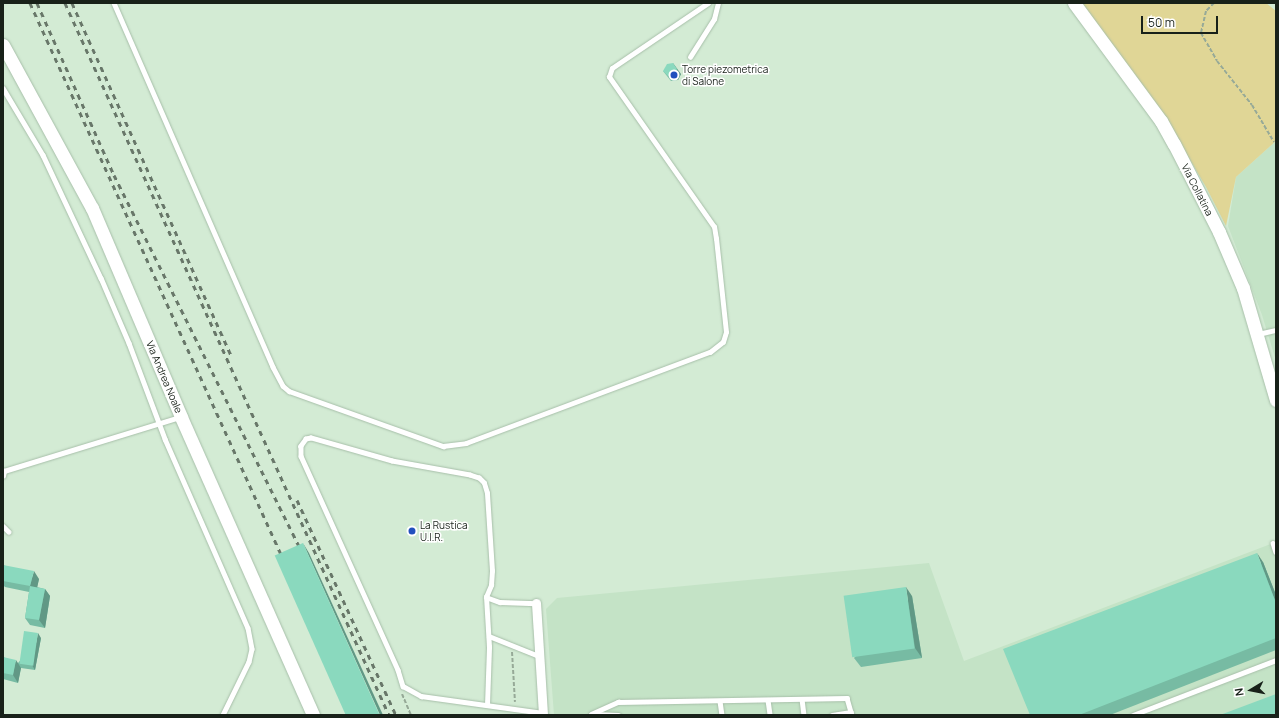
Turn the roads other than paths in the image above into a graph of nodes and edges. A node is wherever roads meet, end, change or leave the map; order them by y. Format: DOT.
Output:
graph roads {
  1 [pos="114,3"];
  2 [pos="708,3"];
  3 [pos="718,3"];
  4 [pos="1074,3"];
  5 [pos="3,45"];
  6 [pos="690,57"];
  7 [pos="3,88"];
  8 [pos="1276,330"];
  9 [pos="1256,335"];
  10 [pos="1276,400"];
  11 [pos="181,417"];
  12 [pos="159,424"];
  13 [pos="3,476"];
  14 [pos="3,526"];
  15 [pos="9,532"];
  16 [pos="1273,543"];
  17 [pos="1276,552"];
  18 [pos="486,597"];
  19 [pos="536,603"];
  20 [pos="489,636"];
  21 [pos="540,656"];
  22 [pos="1276,660"];
  23 [pos="802,699"];
  24 [pos="720,700"];
  25 [pos="768,700"];
  26 [pos="487,705"];
  27 [pos="543,714"];
  28 [pos="851,714"];
  29 [pos="223,715"];
  30 [pos="313,715"];
  31 [pos="591,715"];
  32 [pos="618,715"];
  33 [pos="722,715"];
  34 [pos="770,715"];
  35 [pos="804,715"];
  36 [pos="832,715"];
  37 [pos="1133,715"];
  1 -- 2 [label="lane"];
  3 -- 6 [label="lane"];
  4 -- 9 [label="street, Via Collatina"];
  5 -- 11 [label="street, Via Andrea Noale"];
  7 -- 12 [label="lane"];
  8 -- 9 [label="lane"];
  9 -- 10 [label="street, Via Collatina"];
  11 -- 12 [label="lane"];
  11 -- 30 [label="street, Via Andrea Noale"];
  12 -- 13 [label="lane"];
  12 -- 29 [label="lane"];
  14 -- 15 [label="lane"];
  16 -- 17 [label="lane"];
  18 -- 19 [label="lane"];
  18 -- 20 [label="lane"];
  18 -- 26 [label="lane"];
  19 -- 21 [label="street"];
  20 -- 21 [label="lane"];
  20 -- 26 [label="lane"];
  21 -- 27 [label="street"];
  22 -- 37 [label="lane"];
  23 -- 25 [label="lane"];
  23 -- 28 [label="lane"];
  23 -- 35 [label="lane"];
  24 -- 25 [label="lane"];
  24 -- 31 [label="lane"];
  24 -- 33 [label="lane"];
  25 -- 34 [label="lane"];
  26 -- 27 [label="lane"];
  28 -- 36 [label="lane"];
  31 -- 32 [label="lane"];
}
